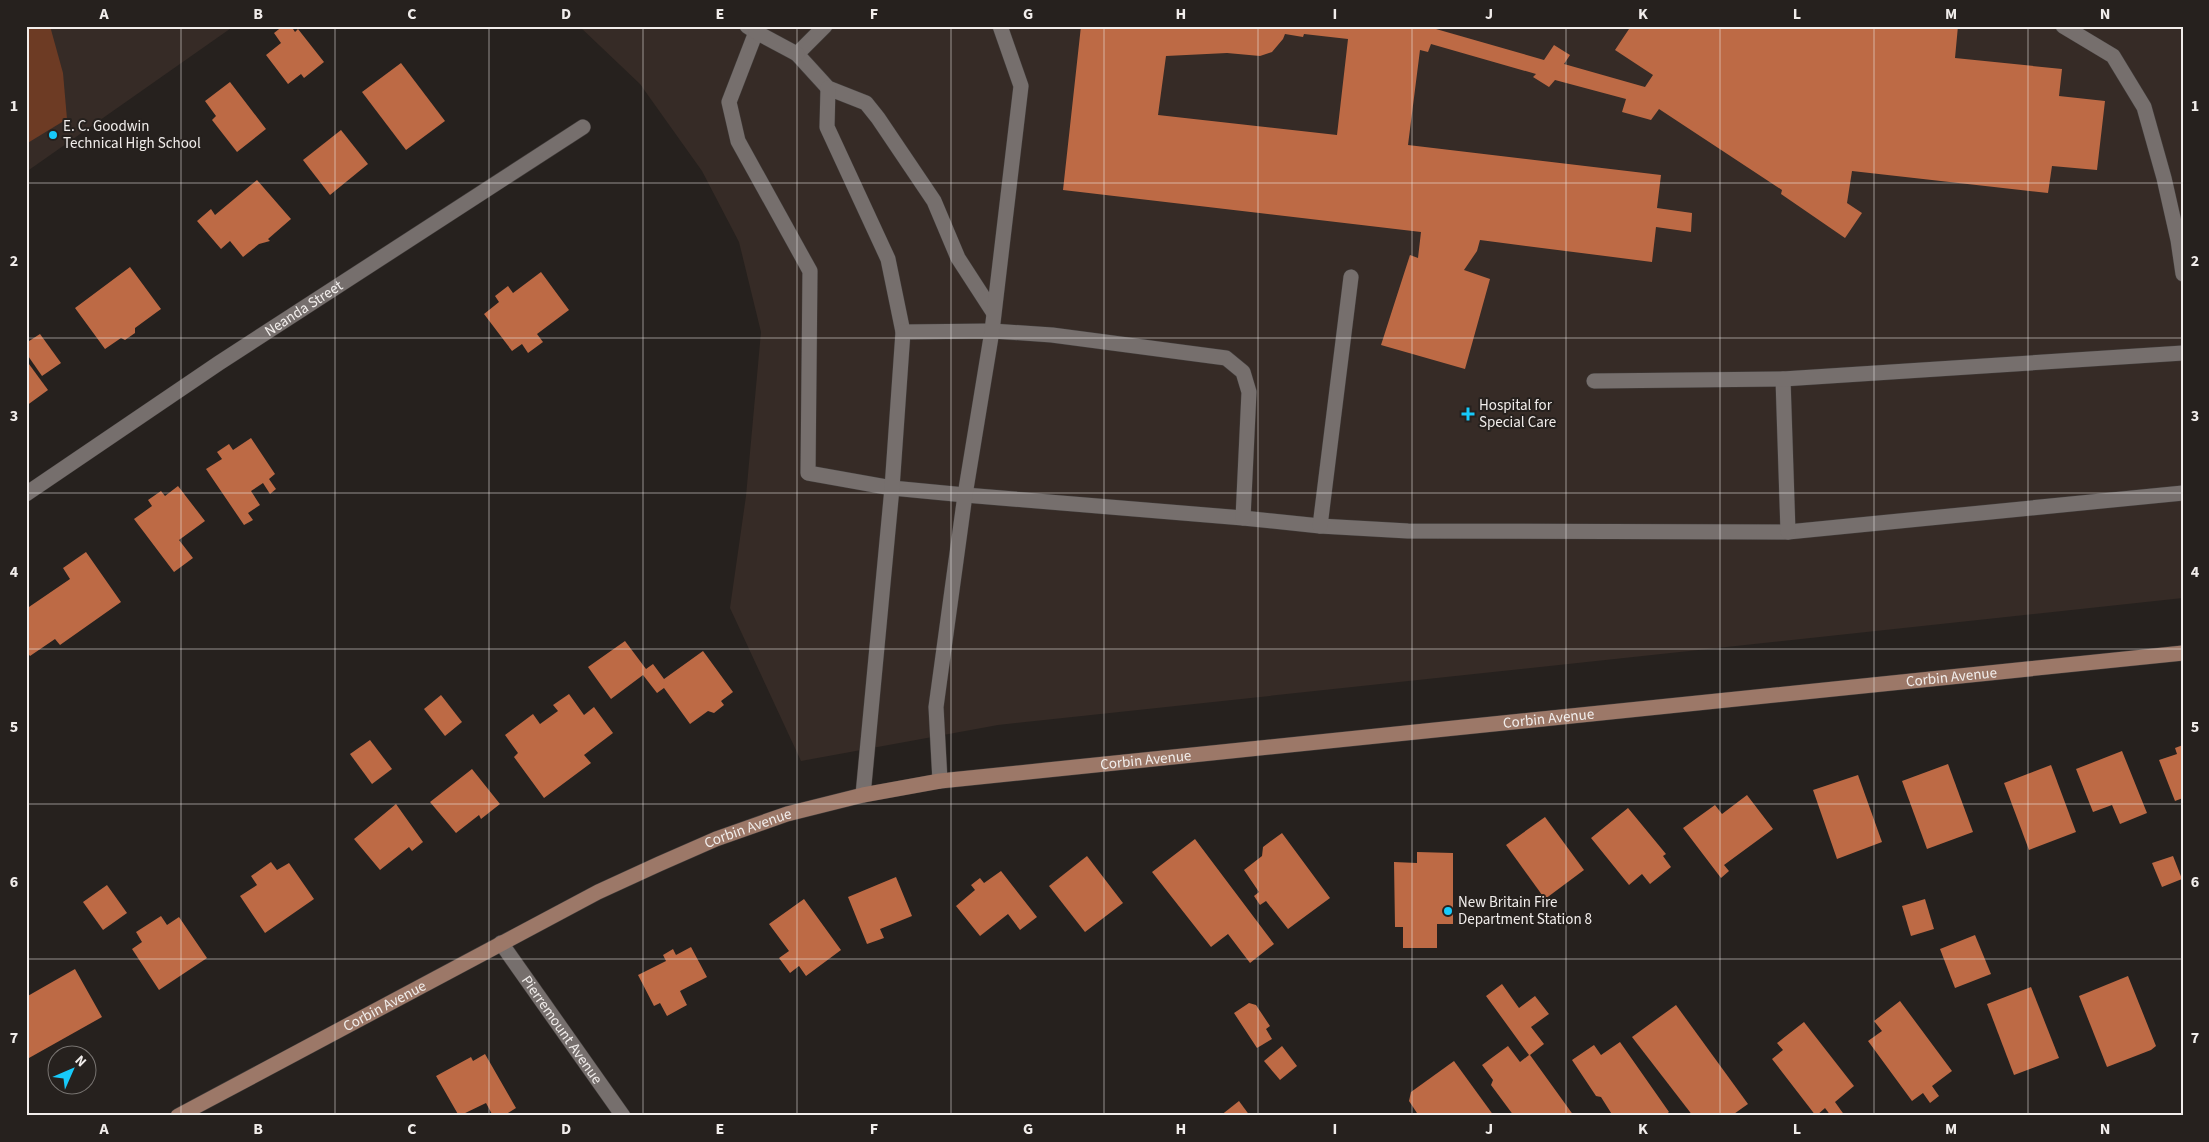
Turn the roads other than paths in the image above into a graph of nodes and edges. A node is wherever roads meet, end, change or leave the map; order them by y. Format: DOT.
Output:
graph roads {
  1 [pos="825,26"];
  2 [pos="1000,26"];
  3 [pos="2063,26"];
  4 [pos="752,29"];
  5 [pos="797,54"];
  6 [pos="828,88"];
  7 [pos="583,127"];
  8 [pos="2176,205"];
  9 [pos="2183,274"];
  10 [pos="1351,277"];
  11 [pos="993,312"];
  12 [pos="992,331"];
  13 [pos="903,332"];
  14 [pos="2183,353"];
  15 [pos="1594,380"];
  16 [pos="1783,380"];
  17 [pos="892,488"];
  18 [pos="2183,493"];
  19 [pos="26,494"];
  20 [pos="965,495"];
  21 [pos="1243,518"];
  22 [pos="1320,526"];
  23 [pos="1788,532"];
  24 [pos="2183,653"];
  25 [pos="940,781"];
  26 [pos="863,795"];
  27 [pos="501,943"];
  28 [pos="178,1116"];
  29 [pos="623,1116"];
  1 -- 5 [label="street"];
  2 -- 11 [label="street"];
  3 -- 8 [label="street"];
  4 -- 5 [label="street"];
  4 -- 17 [label="street"];
  5 -- 6 [label="street"];
  6 -- 11 [label="street"];
  6 -- 13 [label="street"];
  7 -- 19 [label="street, Neanda Street"];
  8 -- 9 [label="street"];
  10 -- 22 [label="street"];
  11 -- 12 [label="street"];
  12 -- 13 [label="street"];
  12 -- 20 [label="street"];
  12 -- 21 [label="street"];
  13 -- 17 [label="street"];
  14 -- 16 [label="street"];
  15 -- 16 [label="street"];
  16 -- 23 [label="street"];
  17 -- 20 [label="street"];
  17 -- 26 [label="street"];
  18 -- 23 [label="street"];
  20 -- 21 [label="street"];
  20 -- 25 [label="street"];
  21 -- 22 [label="street"];
  22 -- 23 [label="street"];
  24 -- 25 [label="main road, Corbin Avenue"];
  25 -- 26 [label="main road, Corbin Avenue"];
  26 -- 27 [label="main road, Corbin Avenue"];
  27 -- 28 [label="main road, Corbin Avenue"];
  27 -- 29 [label="street, Pierremount Avenue"];
}
